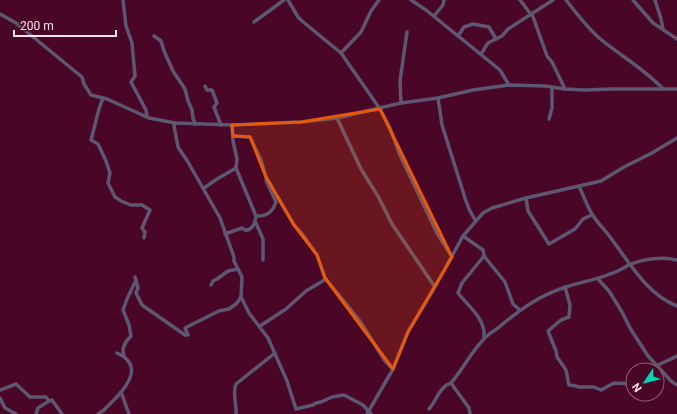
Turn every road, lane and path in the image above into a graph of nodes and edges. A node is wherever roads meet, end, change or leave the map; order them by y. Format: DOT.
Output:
graph roads {
  1 [pos="123,0"];
  2 [pos="284,0"];
  3 [pos="288,0"];
  4 [pos="379,0"];
  5 [pos="411,0"];
  6 [pos="422,0"];
  7 [pos="444,0"];
  8 [pos="520,0"];
  9 [pos="553,0"];
  10 [pos="566,0"];
  11 [pos="633,0"];
  12 [pos="655,0"];
  13 [pos="418,5"];
  14 [pos="0,14"];
  15 [pos="532,14"];
  16 [pos="434,16"];
  17 [pos="254,22"];
  18 [pos="663,29"];
  19 [pos="407,32"];
  20 [pos="154,36"];
  21 [pos="458,36"];
  22 [pos="496,39"];
  23 [pos="677,39"];
  24 [pos="341,53"];
  25 [pos="480,54"];
  26 [pos="509,85"];
  27 [pos="205,86"];
  28 [pos="552,88"];
  29 [pos="565,89"];
  30 [pos="664,89"];
  31 [pos="677,89"];
  32 [pos="103,98"];
  33 [pos="438,98"];
  34 [pos="400,103"];
  35 [pos="380,109"];
  36 [pos="147,118"];
  37 [pos="337,118"];
  38 [pos="549,119"];
  39 [pos="175,123"];
  40 [pos="195,124"];
  41 [pos="221,125"];
  42 [pos="232,125"];
  43 [pos="232,136"];
  44 [pos="677,138"];
  45 [pos="236,168"];
  46 [pos="266,177"];
  47 [pos="579,186"];
  48 [pos="204,188"];
  49 [pos="526,198"];
  50 [pos="592,215"];
  51 [pos="256,216"];
  52 [pos="475,220"];
  53 [pos="255,222"];
  54 [pos="225,234"];
  55 [pos="463,236"];
  56 [pos="144,238"];
  57 [pos="484,256"];
  58 [pos="452,257"];
  59 [pos="263,260"];
  60 [pos="677,260"];
  61 [pos="630,265"];
  62 [pos="238,269"];
  63 [pos="326,279"];
  64 [pos="598,279"];
  65 [pos="210,284"];
  66 [pos="435,287"];
  67 [pos="565,287"];
  68 [pos="241,297"];
  69 [pos="677,306"];
  70 [pos="520,310"];
  71 [pos="260,326"];
  72 [pos="485,332"];
  73 [pos="490,333"];
  74 [pos="484,338"];
  75 [pos="117,353"];
  76 [pos="275,353"];
  77 [pos="124,356"];
  78 [pos="677,356"];
  79 [pos="653,362"];
  80 [pos="664,362"];
  81 [pos="394,369"];
  82 [pos="665,374"];
  83 [pos="451,383"];
  84 [pos="625,384"];
  85 [pos="677,385"];
  86 [pos="0,390"];
  87 [pos="121,392"];
  88 [pos="0,398"];
  89 [pos="49,401"];
  90 [pos="296,408"];
  91 [pos="429,408"];
  92 [pos="107,409"];
  93 [pos="369,413"];
  94 [pos="16,414"];
  95 [pos="36,414"];
  96 [pos="62,414"];
  97 [pos="98,414"];
  98 [pos="107,414"];
  99 [pos="129,414"];
  100 [pos="236,414"];
  101 [pos="297,414"];
  102 [pos="470,414"];
  1 -- 36 [label="street"];
  2 -- 17 [label="street"];
  3 -- 24 [label="street"];
  4 -- 24 [label="street"];
  5 -- 13 [label="street"];
  6 -- 13 [label="street"];
  7 -- 16 [label="street"];
  8 -- 15 [label="street"];
  9 -- 15 [label="street"];
  10 -- 30 [label="street"];
  11 -- 18 [label="street"];
  12 -- 18 [label="street"];
  13 -- 16 [label="street"];
  14 -- 32 [label="street"];
  15 -- 22 [label="street"];
  15 -- 29 [label="street"];
  16 -- 21 [label="street"];
  18 -- 23 [label="street"];
  19 -- 34 [label="street"];
  20 -- 40 [label="street"];
  21 -- 22 [label="street"];
  21 -- 25 [label="street"];
  22 -- 25 [label="street"];
  24 -- 35 [label="street"];
  25 -- 26 [label="street"];
  26 -- 28 [label="street"];
  26 -- 33 [label="street"];
  27 -- 41 [label="street"];
  28 -- 29 [label="street"];
  28 -- 38 [label="street"];
  29 -- 30 [label="street"];
  30 -- 31 [label="street"];
  32 -- 36 [label="street"];
  32 -- 56 [label="street"];
  33 -- 34 [label="street"];
  33 -- 52 [label="street"];
  34 -- 35 [label="street"];
  35 -- 37 [label="street"];
  35 -- 58 [label="street"];
  36 -- 39 [label="street"];
  37 -- 42 [label="street"];
  37 -- 66 [label="street"];
  39 -- 40 [label="street"];
  39 -- 48 [label="street"];
  40 -- 41 [label="street"];
  41 -- 42 [label="street"];
  42 -- 43 [label="street"];
  43 -- 45 [label="street"];
  43 -- 46 [label="street"];
  44 -- 47 [label="street"];
  45 -- 48 [label="street"];
  45 -- 51 [label="street"];
  46 -- 51 [label="street"];
  46 -- 63 [label="street"];
  47 -- 49 [label="street"];
  47 -- 50 [label="street"];
  48 -- 54 [label="street"];
  49 -- 50 [label="street"];
  49 -- 52 [label="street"];
  50 -- 61 [label="street"];
  51 -- 53 [label="street"];
  52 -- 55 [label="street"];
  53 -- 54 [label="street"];
  53 -- 59 [label="street"];
  54 -- 62 [label="street"];
  55 -- 57 [label="street"];
  55 -- 58 [label="street"];
  57 -- 70 [label="street"];
  57 -- 72 [label="street"];
  58 -- 66 [label="street"];
  60 -- 61 [label="street"];
  61 -- 64 [label="street"];
  61 -- 69 [label="street"];
  62 -- 65 [label="street"];
  62 -- 68 [label="street"];
  63 -- 71 [label="street"];
  63 -- 81 [label="street"];
  64 -- 67 [label="street"];
  64 -- 79 [label="street"];
  66 -- 81 [label="street"];
  67 -- 70 [label="street"];
  67 -- 84 [label="street"];
  68 -- 71 [label="street"];
  68 -- 77 [label="street"];
  70 -- 73 [label="street"];
  71 -- 76 [label="street"];
  72 -- 73 [label="street"];
  72 -- 74 [label="street"];
  73 -- 74 [label="street"];
  74 -- 83 [label="street"];
  75 -- 77 [label="street"];
  76 -- 90 [label="street"];
  76 -- 100 [label="street"];
  77 -- 87 [label="street"];
  78 -- 80 [label="street"];
  81 -- 93 [label="street"];
  82 -- 85 [label="street"];
  83 -- 91 [label="street"];
  83 -- 102 [label="street"];
  86 -- 89 [label="street"];
  87 -- 92 [label="street"];
  87 -- 99 [label="street"];
  88 -- 94 [label="street"];
  89 -- 95 [label="street"];
  89 -- 96 [label="street"];
  90 -- 93 [label="street"];
  90 -- 101 [label="street"];
  92 -- 97 [label="street"];
  92 -- 98 [label="street"];
}
